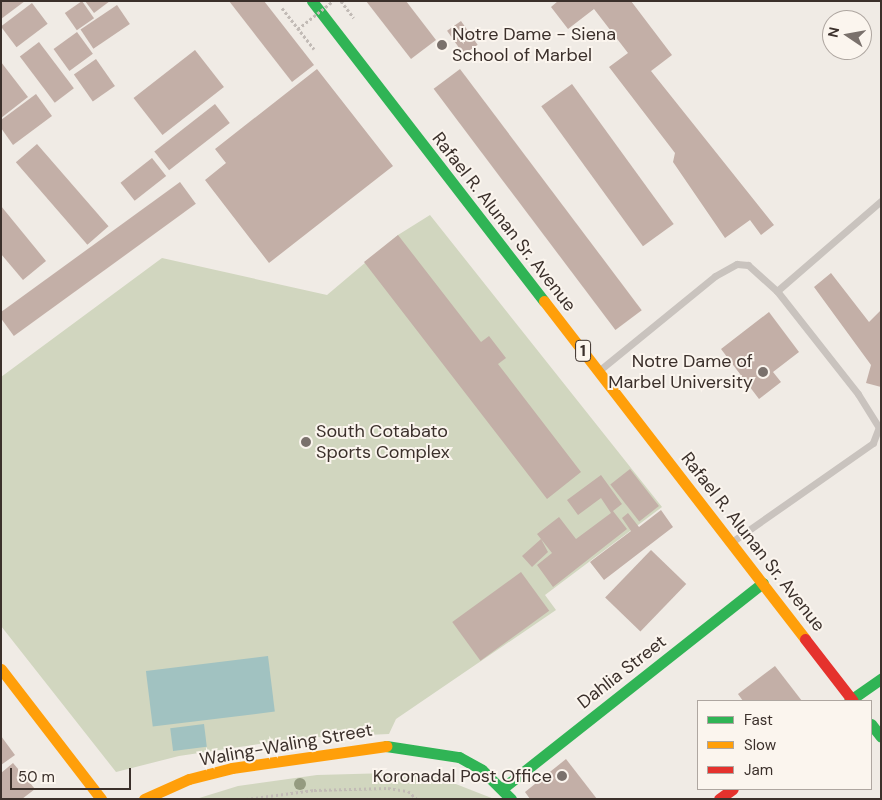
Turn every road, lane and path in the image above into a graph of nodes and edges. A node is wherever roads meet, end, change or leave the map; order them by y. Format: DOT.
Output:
graph roads {
  1 [pos="312,1"];
  2 [pos="333,1"];
  3 [pos="341,1"];
  4 [pos="282,8"];
  5 [pos="354,18"];
  6 [pos="298,29"];
  7 [pos="314,49"];
  8 [pos="881,200"];
  9 [pos="777,291"];
  10 [pos="599,371"];
  11 [pos="731,543"];
  12 [pos="763,583"];
  13 [pos="1,669"];
  14 [pos="881,679"];
  15 [pos="851,700"];
  16 [pos="853,700"];
  17 [pos="872,725"];
  18 [pos="881,737"];
  19 [pos="503,788"];
  20 [pos="731,790"];
  21 [pos="257,798"];
  22 [pos="101,799"];
  23 [pos="144,799"];
  24 [pos="246,799"];
  25 [pos="417,799"];
  26 [pos="511,799"];
  27 [pos="719,799"];
  1 -- 10 [label="main road, Rafael R. Alunan Sr. Avenue / 1"];
  2 -- 6 [label="path, bridge"];
  3 -- 5 [label="path"];
  4 -- 6 [label="path"];
  6 -- 7 [label="path"];
  8 -- 9 [label="lane"];
  9 -- 10 [label="lane"];
  9 -- 11 [label="lane"];
  10 -- 11 [label="main road, Rafael R. Alunan Sr. Avenue / 1"];
  11 -- 12 [label="main road, Rafael R. Alunan Sr. Avenue / 1"];
  12 -- 15 [label="main road, Rafael R. Alunan Sr. Avenue / 1"];
  12 -- 19 [label="main road, Dahlia Street"];
  13 -- 22 [label="main road"];
  14 -- 16 [label="main road"];
  17 -- 18 [label="main road"];
  19 -- 23 [label="main road, Waling-Waling Street"];
  19 -- 26 [label="main road, Waling-Waling Street"];
  20 -- 27 [label="main road"];
  21 -- 24 [label="path"];
  21 -- 25 [label="path"];
}
